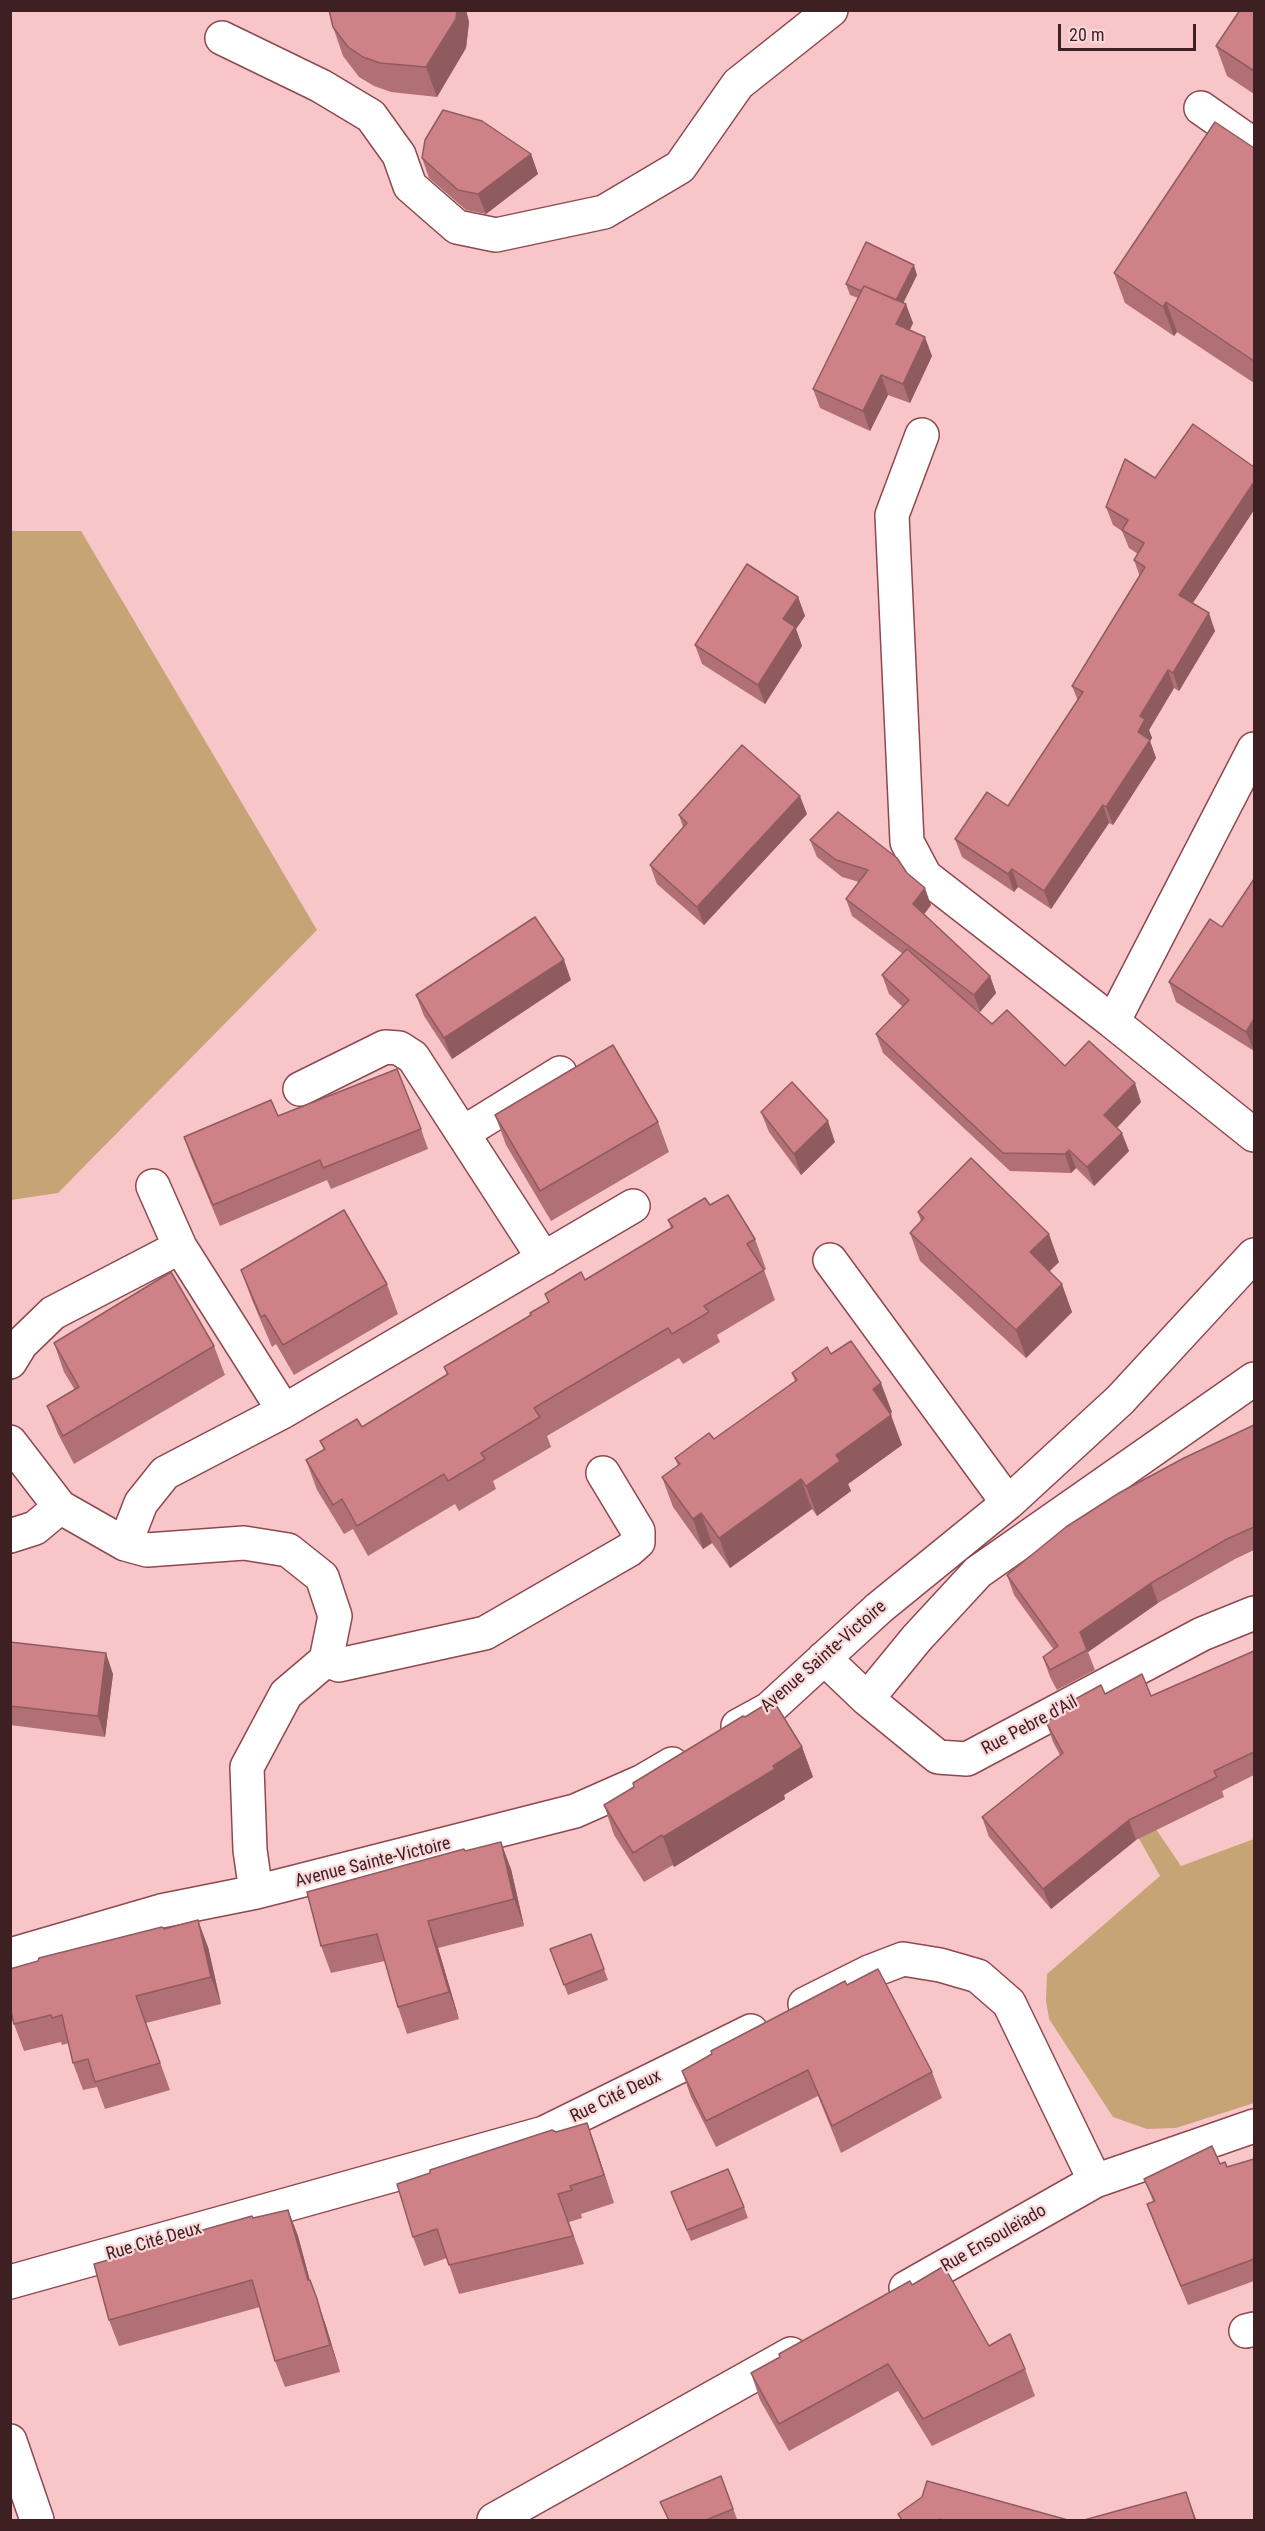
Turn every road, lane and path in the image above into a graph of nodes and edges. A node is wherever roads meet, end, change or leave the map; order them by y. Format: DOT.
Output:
graph roads {
  1 [pos="831,10"];
  2 [pos="222,38"];
  3 [pos="1201,108"];
  4 [pos="1254,145"];
  5 [pos="922,435"];
  6 [pos="1254,749"];
  7 [pos="1113,1022"];
  8 [pos="560,1073"];
  9 [pos="300,1089"];
  10 [pos="463,1133"];
  11 [pos="1254,1136"];
  12 [pos="153,1186"];
  13 [pos="633,1206"];
  14 [pos="180,1247"];
  15 [pos="1254,1255"];
  16 [pos="544,1259"];
  17 [pos="830,1260"];
  18 [pos="10,1362"];
  19 [pos="1254,1379"];
  20 [pos="284,1411"];
  21 [pos="10,1442"];
  22 [pos="603,1473"];
  23 [pos="1008,1503"];
  24 [pos="60,1507"];
  25 [pos="10,1536"];
  26 [pos="125,1544"];
  27 [pos="1254,1613"];
  28 [pos="824,1658"];
  29 [pos="326,1660"];
  30 [pos="867,1699"];
  31 [pos="256,1892"];
  32 [pos="10,1955"];
  33 [pos="1254,2126"];
  34 [pos="1095,2181"];
  35 [pos="10,2282"];
  36 [pos="880,2303"];
  37 [pos="818,2338"];
  38 [pos="10,2440"];
  39 [pos="37,2520"];
  40 [pos="494,2520"];
  1 -- 2 [label="street"];
  3 -- 4 [label="street"];
  5 -- 7 [label="street"];
  6 -- 7 [label="street"];
  7 -- 11 [label="street"];
  8 -- 10 [label="street"];
  9 -- 10 [label="street"];
  10 -- 16 [label="street"];
  12 -- 14 [label="street"];
  13 -- 16 [label="street"];
  14 -- 18 [label="street"];
  14 -- 20 [label="street"];
  15 -- 23 [label="street, Avenue Sainte-Victoire"];
  16 -- 20 [label="street"];
  17 -- 23 [label="street"];
  19 -- 30 [label="street"];
  20 -- 26 [label="street"];
  21 -- 24 [label="street"];
  22 -- 29 [label="street"];
  23 -- 28 [label="street, Avenue Sainte-Victoire"];
  24 -- 25 [label="street"];
  24 -- 26 [label="street"];
  26 -- 29 [label="street"];
  27 -- 30 [label="street, Rue Pebre d'Ail"];
  28 -- 30 [label="street, Rue Pebre d'Ail"];
  28 -- 31 [label="street, Avenue Sainte-Victoire"];
  29 -- 31 [label="street"];
  31 -- 32 [label="street, Avenue Sainte-Victoire"];
  33 -- 34 [label="street, Rue Ensouleïado"];
  34 -- 35 [label="street, Rue Cité Deux"];
  34 -- 36 [label="street, Rue Ensouleïado"];
  37 -- 40 [label="street"];
  38 -- 39 [label="street"];
}
